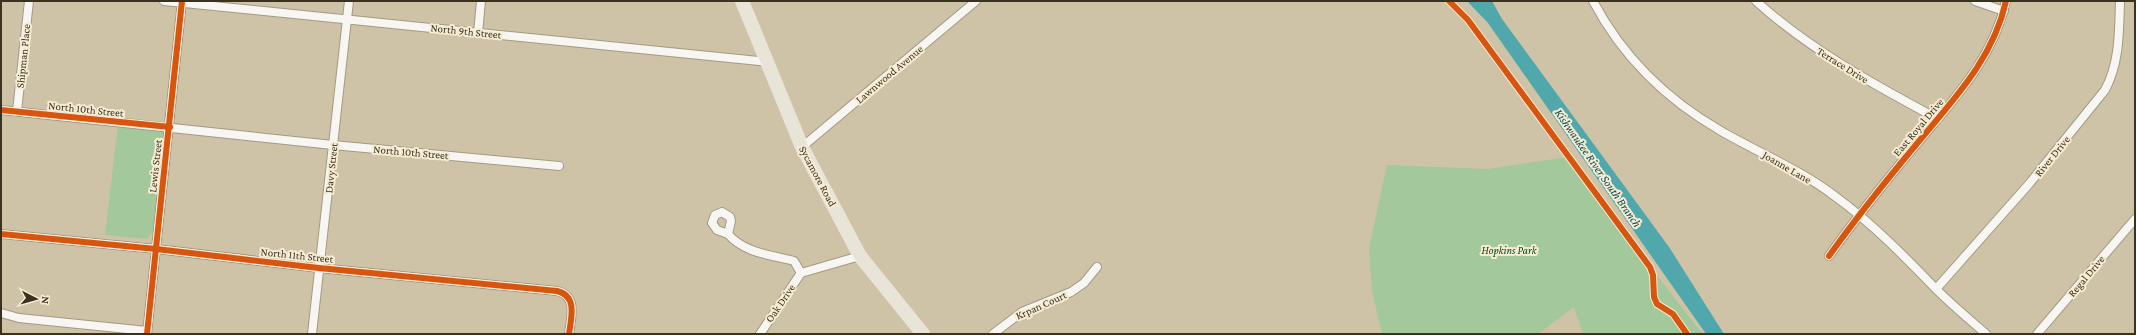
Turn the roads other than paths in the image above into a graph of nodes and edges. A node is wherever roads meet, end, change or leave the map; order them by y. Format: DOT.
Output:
graph roads {
  1 [pos="29,1"];
  2 [pos="164,1"];
  3 [pos="349,1"];
  4 [pos="481,1"];
  5 [pos="743,1"];
  6 [pos="976,1"];
  7 [pos="1593,1"];
  8 [pos="1756,1"];
  9 [pos="1975,1"];
  10 [pos="2006,1"];
  11 [pos="2120,1"];
  12 [pos="182,2"];
  13 [pos="2004,11"];
  14 [pos="347,18"];
  15 [pos="478,33"];
  16 [pos="768,62"];
  17 [pos="1,110"];
  18 [pos="17,111"];
  19 [pos="1938,119"];
  20 [pos="170,127"];
  21 [pos="333,145"];
  22 [pos="802,147"];
  23 [pos="559,166"];
  24 [pos="1858,215"];
  25 [pos="2135,218"];
  26 [pos="1,234"];
  27 [pos="728,234"];
  28 [pos="156,249"];
  29 [pos="860,256"];
  30 [pos="1829,256"];
  31 [pos="1097,267"];
  32 [pos="319,268"];
  33 [pos="801,273"];
  34 [pos="1936,289"];
  35 [pos="1,313"];
  36 [pos="147,333"];
  37 [pos="312,334"];
  38 [pos="570,334"];
  39 [pos="760,334"];
  40 [pos="923,334"];
  41 [pos="993,334"];
  42 [pos="1986,334"];
  43 [pos="2037,334"];
  1 -- 18 [label="street, Shipman Place"];
  2 -- 12 [label="street, North 9th Street"];
  3 -- 14 [label="street, Davy Street"];
  4 -- 15 [label="street"];
  5 -- 16 [label="main road, Sycamore Road"];
  6 -- 22 [label="street, Lawnwood Avenue"];
  7 -- 24 [label="street, Joanne Lane"];
  8 -- 19 [label="street, Terrace Drive"];
  9 -- 13 [label="street"];
  10 -- 13 [label="street, East Royal Drive"];
  11 -- 34 [label="street, River Drive"];
  12 -- 14 [label="street, North 9th Street"];
  12 -- 20 [label="street, Lewis Street"];
  13 -- 19 [label="street, East Royal Drive"];
  14 -- 15 [label="street, North 9th Street"];
  14 -- 21 [label="street, Davy Street"];
  15 -- 16 [label="street, North 9th Street"];
  16 -- 22 [label="main road, Sycamore Road"];
  17 -- 18 [label="street, North 10th Street"];
  18 -- 20 [label="street, North 10th Street"];
  19 -- 24 [label="street, East Royal Drive"];
  20 -- 21 [label="street, North 10th Street"];
  20 -- 28 [label="street, Lewis Street"];
  21 -- 23 [label="street, North 10th Street"];
  21 -- 32 [label="street, Davy Street"];
  22 -- 29 [label="main road, Sycamore Road"];
  24 -- 30 [label="street, East Royal Drive"];
  24 -- 34 [label="street, Joanne Lane"];
  25 -- 43 [label="street, Regal Drive"];
  26 -- 28 [label="street, North 11th Street"];
  27 -- 33 [label="street"];
  28 -- 32 [label="street, North 11th Street"];
  28 -- 36 [label="street, Lewis Street"];
  29 -- 33 [label="street"];
  29 -- 40 [label="main road, Sycamore Road"];
  31 -- 41 [label="street, Krpan Court"];
  32 -- 37 [label="street, Davy Street"];
  32 -- 38 [label="street, North 11th Street"];
  33 -- 39 [label="street, Oak Drive"];
  34 -- 42 [label="street, Joanne Lane"];
  35 -- 36 [label="street"];
}
